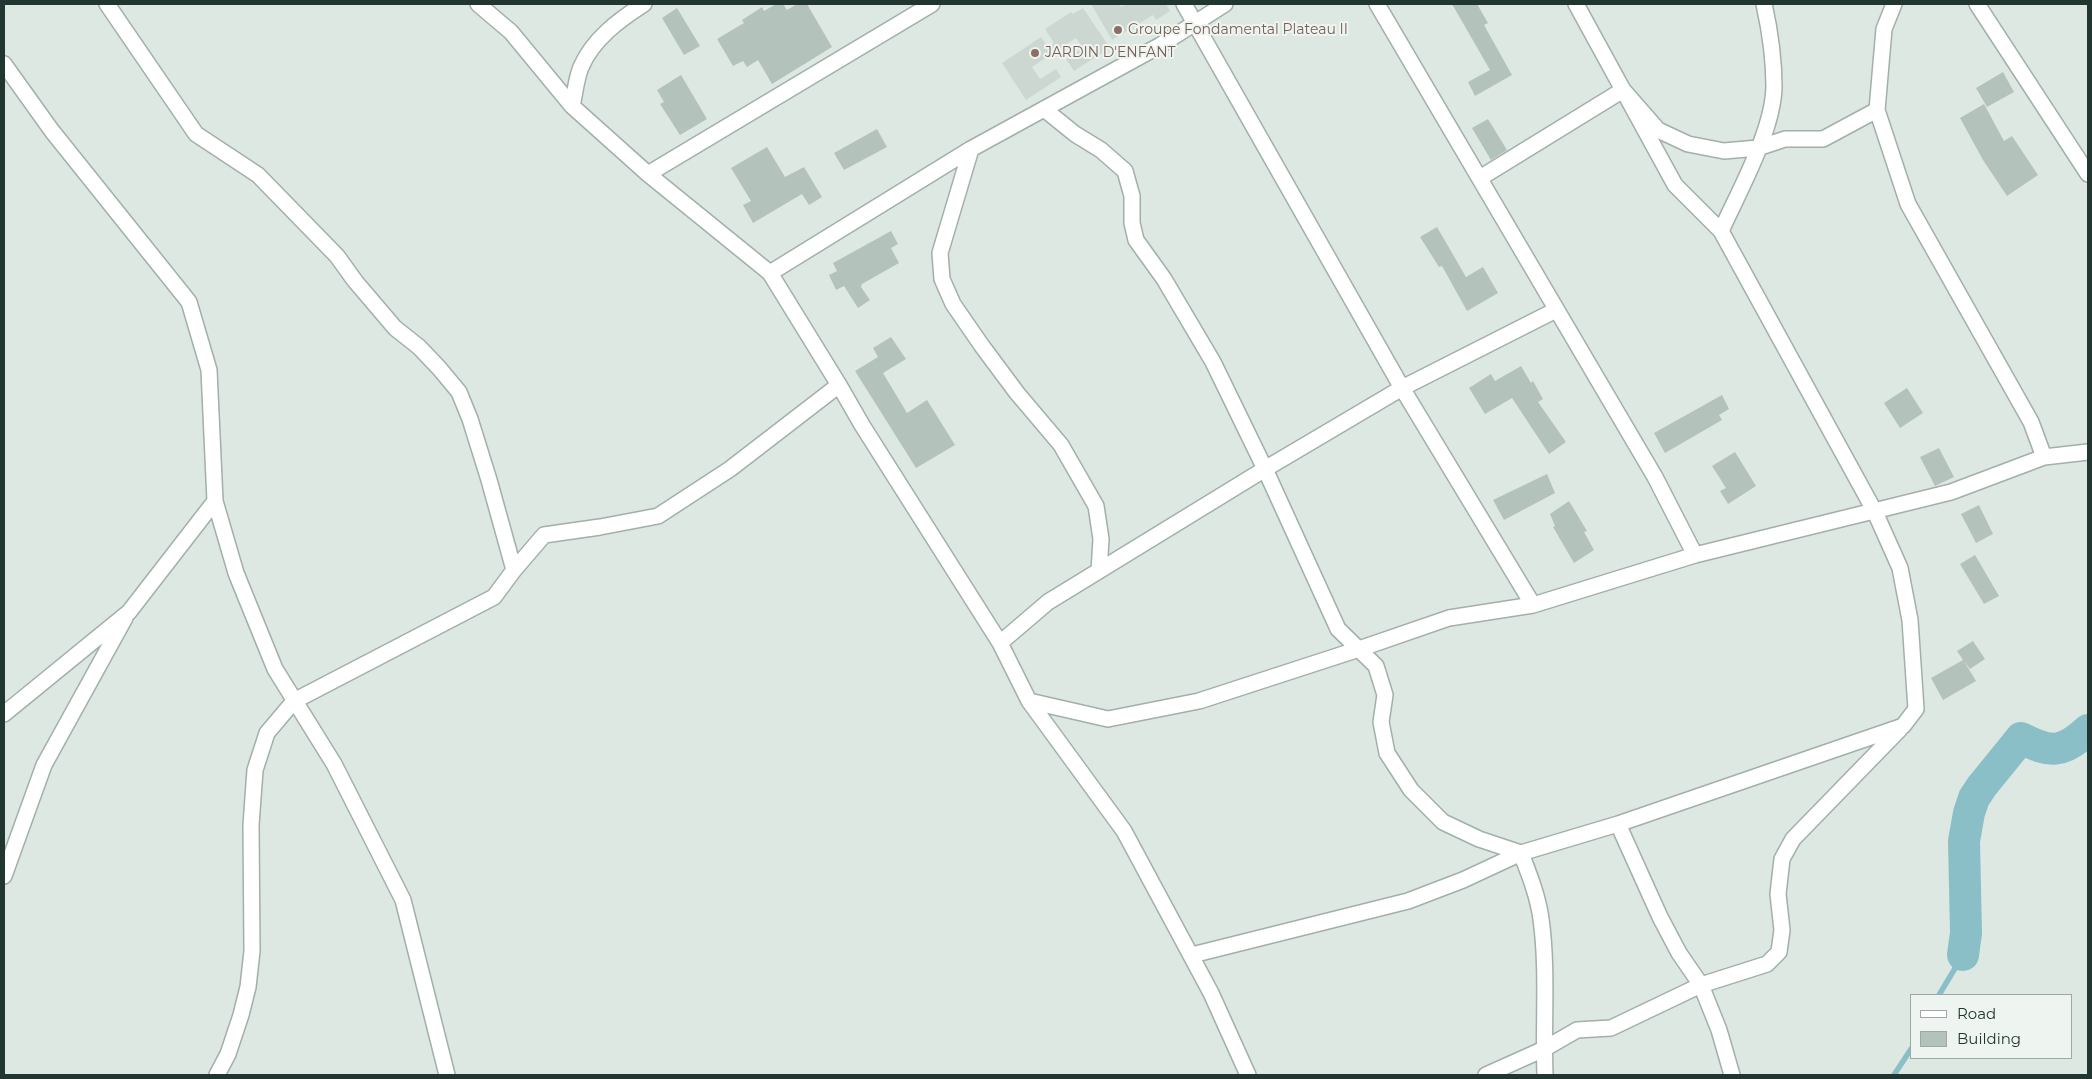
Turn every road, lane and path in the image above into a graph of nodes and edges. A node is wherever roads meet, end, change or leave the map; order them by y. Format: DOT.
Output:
graph roads {
  1 [pos="107,4"];
  2 [pos="478,4"];
  3 [pos="644,4"];
  4 [pos="932,4"];
  5 [pos="1184,4"];
  6 [pos="1225,4"];
  7 [pos="1377,4"];
  8 [pos="1576,4"];
  9 [pos="1764,4"];
  10 [pos="1894,4"];
  11 [pos="1977,4"];
  12 [pos="1196,22"];
  13 [pos="4,64"];
  14 [pos="1623,90"];
  15 [pos="572,106"];
  16 [pos="1044,109"];
  17 [pos="1877,110"];
  18 [pos="1758,148"];
  19 [pos="971,149"];
  20 [pos="648,174"];
  21 [pos="2088,174"];
  22 [pos="1480,178"];
  23 [pos="1721,231"];
  24 [pos="770,273"];
  25 [pos="1556,310"];
  26 [pos="840,384"];
  27 [pos="1402,388"];
  28 [pos="2088,452"];
  29 [pos="2044,457"];
  30 [pos="1265,469"];
  31 [pos="215,501"];
  32 [pos="1875,512"];
  33 [pos="1696,555"];
  34 [pos="514,570"];
  35 [pos="1099,571"];
  36 [pos="1533,605"];
  37 [pos="129,612"];
  38 [pos="1000,643"];
  39 [pos="1359,649"];
  40 [pos="294,701"];
  41 [pos="1029,701"];
  42 [pos="4,714"];
  43 [pos="1903,726"];
  44 [pos="1618,824"];
  45 [pos="1521,853"];
  46 [pos="4,876"];
  47 [pos="1192,955"];
  48 [pos="1701,985"];
  49 [pos="1544,1049"];
  50 [pos="217,1075"];
  51 [pos="447,1075"];
  52 [pos="1248,1075"];
  53 [pos="1486,1075"];
  54 [pos="1545,1075"];
  55 [pos="1732,1075"];
  1 -- 34 [label="street"];
  2 -- 15 [label="street"];
  3 -- 15 [label="street"];
  4 -- 20 [label="street"];
  5 -- 12 [label="street"];
  6 -- 12 [label="street"];
  7 -- 22 [label="street"];
  8 -- 14 [label="street"];
  9 -- 18 [label="street"];
  10 -- 17 [label="street"];
  11 -- 21 [label="street"];
  12 -- 16 [label="street"];
  12 -- 27 [label="street"];
  13 -- 31 [label="street"];
  14 -- 18 [label="street"];
  14 -- 22 [label="street"];
  14 -- 23 [label="street"];
  15 -- 20 [label="street"];
  16 -- 19 [label="street"];
  16 -- 30 [label="street"];
  17 -- 18 [label="street"];
  17 -- 29 [label="street"];
  18 -- 23 [label="street"];
  19 -- 24 [label="street"];
  19 -- 35 [label="street"];
  20 -- 24 [label="street"];
  22 -- 25 [label="street"];
  23 -- 32 [label="street"];
  24 -- 26 [label="street"];
  25 -- 27 [label="street"];
  25 -- 33 [label="street"];
  26 -- 34 [label="street"];
  26 -- 38 [label="street"];
  27 -- 30 [label="street"];
  27 -- 36 [label="street"];
  28 -- 29 [label="street"];
  29 -- 32 [label="street"];
  30 -- 35 [label="street"];
  30 -- 39 [label="street"];
  31 -- 37 [label="street"];
  31 -- 40 [label="street"];
  32 -- 33 [label="street"];
  32 -- 43 [label="street"];
  33 -- 36 [label="street"];
  34 -- 40 [label="street"];
  35 -- 38 [label="street"];
  36 -- 39 [label="street"];
  37 -- 42 [label="street"];
  37 -- 46 [label="street"];
  38 -- 41 [label="street"];
  39 -- 41 [label="street"];
  39 -- 45 [label="street"];
  40 -- 50 [label="street"];
  40 -- 51 [label="street"];
  41 -- 47 [label="street"];
  43 -- 44 [label="street"];
  43 -- 48 [label="street"];
  44 -- 45 [label="street"];
  44 -- 48 [label="street"];
  45 -- 47 [label="street"];
  45 -- 49 [label="street"];
  47 -- 52 [label="street"];
  48 -- 49 [label="street"];
  48 -- 55 [label="street"];
  49 -- 53 [label="street"];
  49 -- 54 [label="street"];
}
